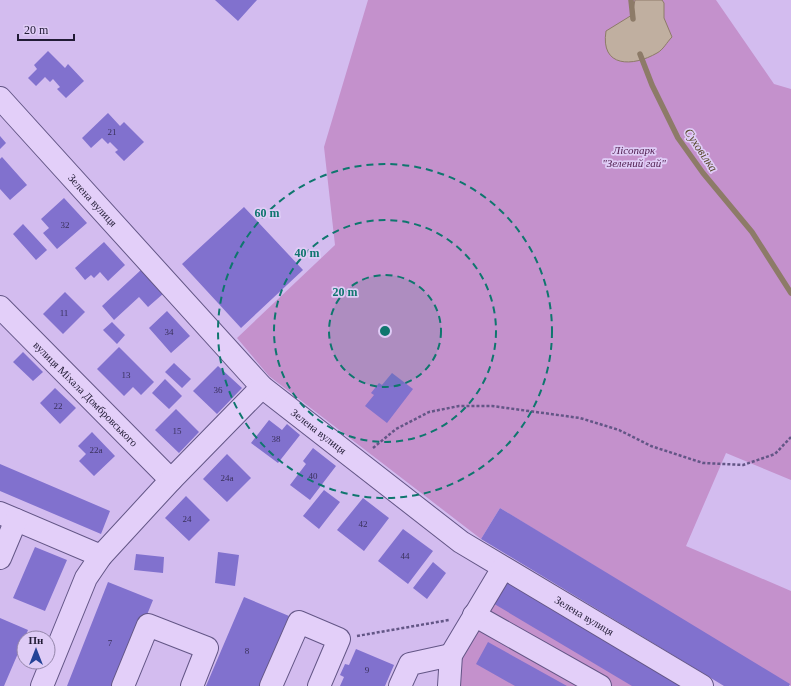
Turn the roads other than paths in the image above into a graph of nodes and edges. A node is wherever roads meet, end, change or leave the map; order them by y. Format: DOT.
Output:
graph roads {
  1 [pos="0,98"];
  2 [pos="0,307"];
  3 [pos="262,387"];
  4 [pos="171,480"];
  5 [pos="8,516"];
  6 [pos="101,556"];
  7 [pos="0,558"];
  8 [pos="503,568"];
  9 [pos="474,615"];
  10 [pos="451,655"];
  11 [pos="42,686"];
  12 [pos="123,686"];
  13 [pos="192,686"];
  14 [pos="271,686"];
  15 [pos="319,686"];
  16 [pos="400,686"];
  17 [pos="449,686"];
  18 [pos="600,686"];
  19 [pos="702,686"];
  1 -- 3 [label="street, Зелена вулиця"];
  2 -- 4 [label="street, вулиця Міхала Домбровського"];
  3 -- 4 [label="street"];
  3 -- 8 [label="street, Зелена вулиця"];
  4 -- 6 [label="street"];
  5 -- 6 [label="street"];
  5 -- 7 [label="street"];
  6 -- 11 [label="street"];
  8 -- 9 [label="street"];
  8 -- 19 [label="street, Зелена вулиця"];
  9 -- 10 [label="street"];
  9 -- 18 [label="street"];
  10 -- 16 [label="street"];
  10 -- 17 [label="street"];
  12 -- 13 [label="street"];
  14 -- 15 [label="street"];
}
